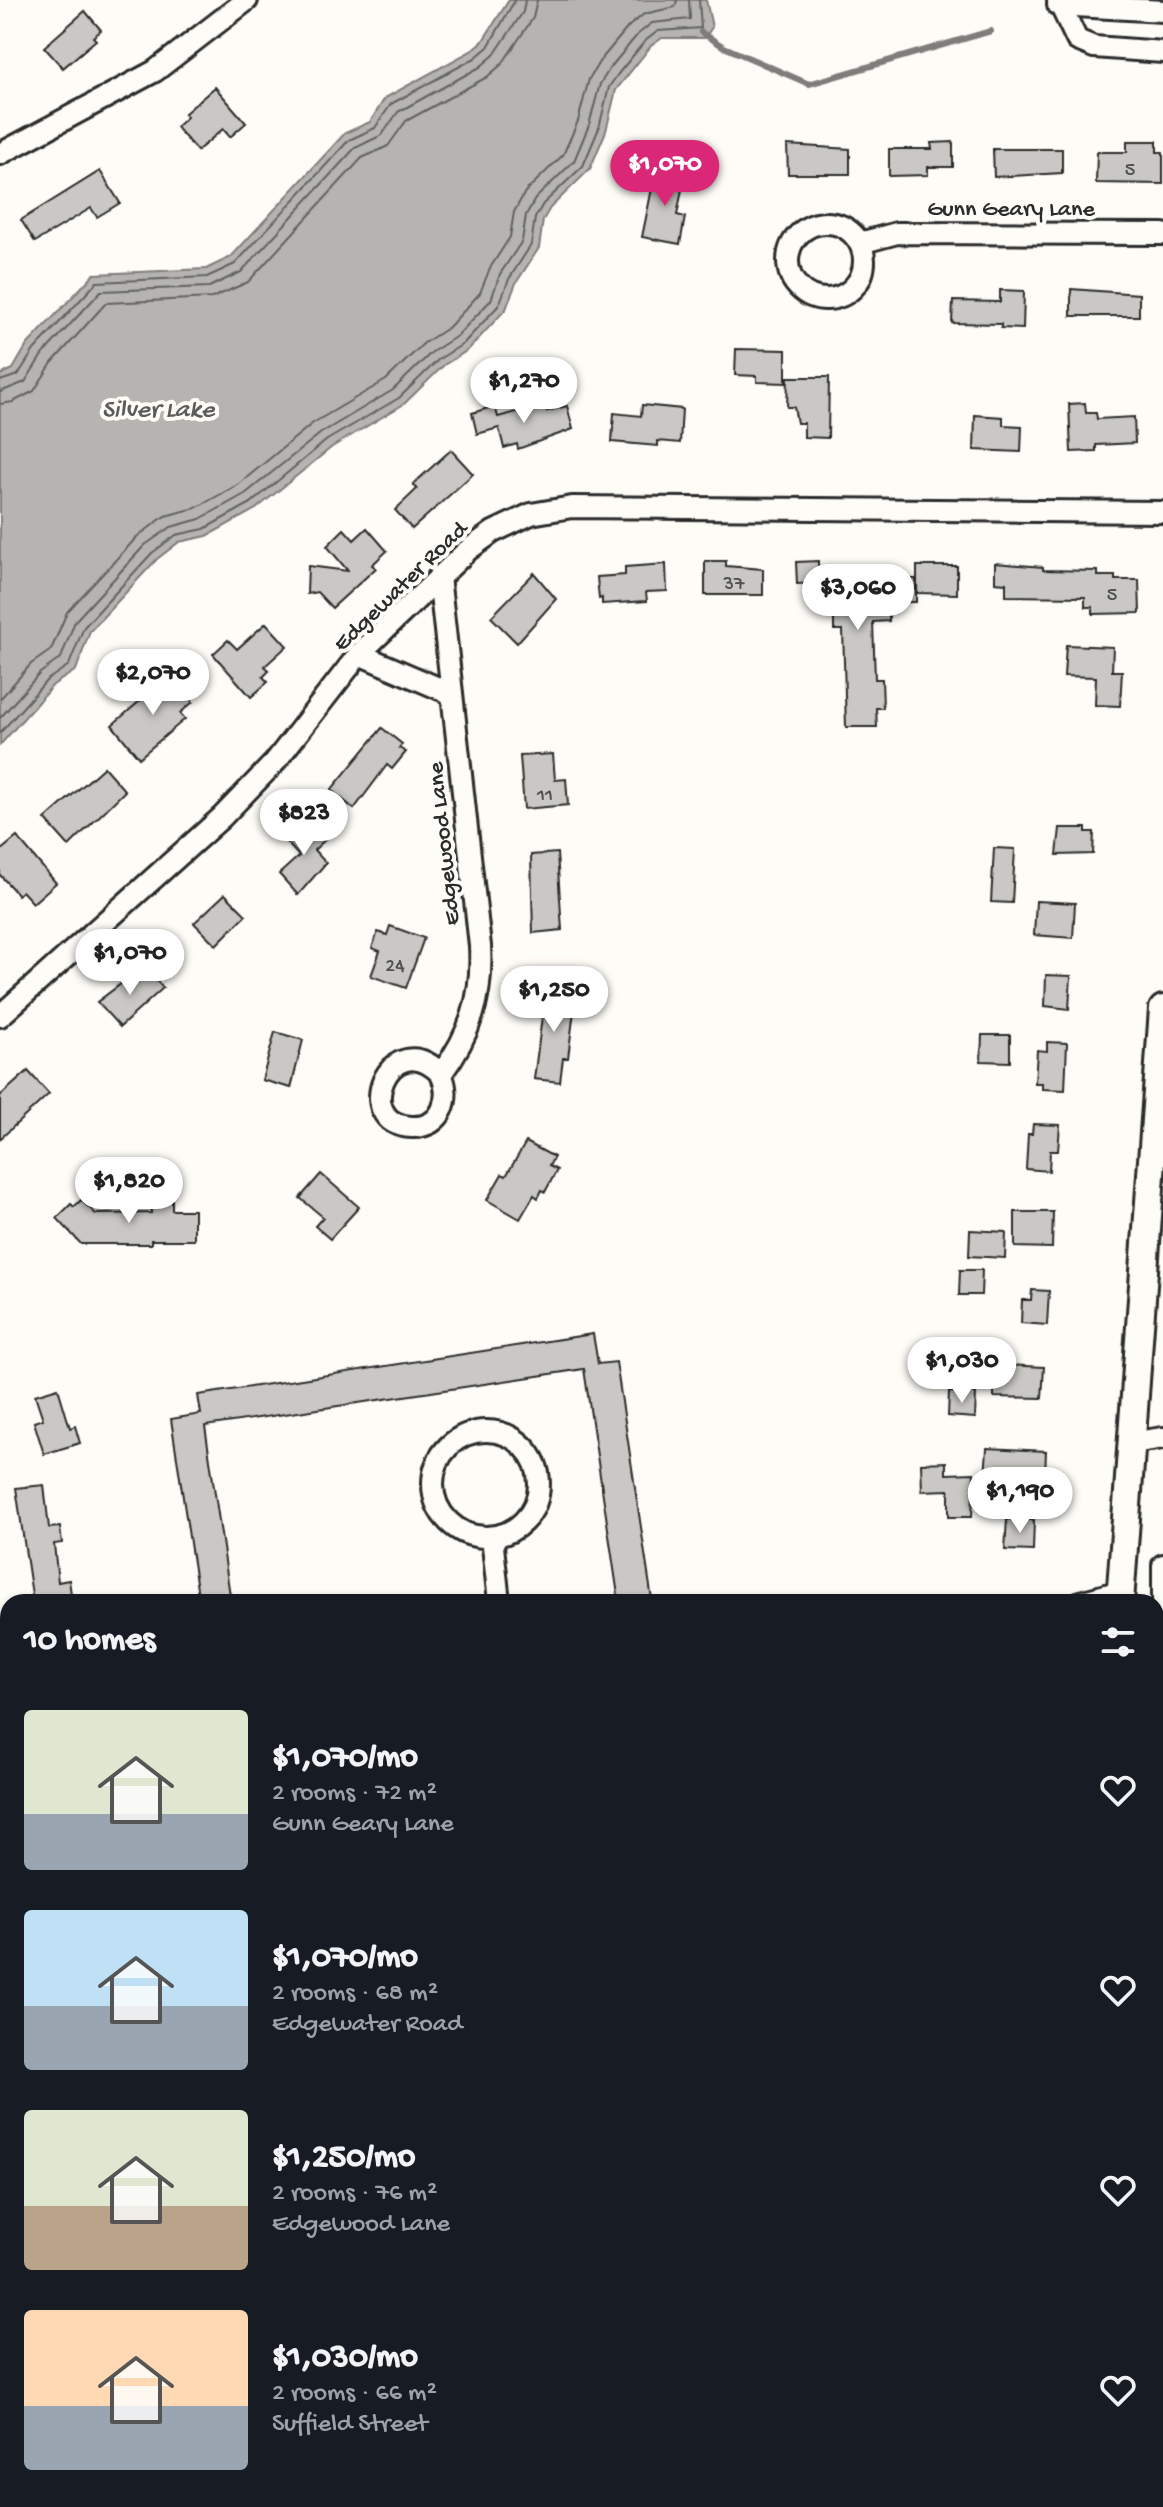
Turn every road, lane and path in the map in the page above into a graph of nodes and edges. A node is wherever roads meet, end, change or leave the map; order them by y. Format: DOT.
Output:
graph roads {
  1 [pos="247,0"];
  2 [pos="1058,2"];
  3 [pos="1163,11"];
  4 [pos="1163,52"];
  5 [pos="0,154"];
  6 [pos="1163,234"];
  7 [pos="860,243"];
  8 [pos="1163,512"];
  9 [pos="439,576"];
  10 [pos="359,654"];
  11 [pos="452,694"];
  12 [pos="1163,1009"];
  13 [pos="0,1016"];
  14 [pos="441,1074"];
  15 [pos="1159,1120"];
  16 [pos="1163,1438"];
  17 [pos="1131,1443"];
  18 [pos="492,1537"];
  19 [pos="1163,1565"];
  20 [pos="498,1594"];
  21 [pos="1121,1594"];
  22 [pos="1163,1594"];
  1 -- 5 [label="street"];
  2 -- 3 [label="street"];
  2 -- 4 [label="street"];
  6 -- 7 [label="street, Gunn Geary Lane"];
  8 -- 9 [label="street, Edgewater Road"];
  9 -- 10 [label="street, Edgewater Road"];
  9 -- 11 [label="street, Edgewood Lane"];
  10 -- 11 [label="street"];
  10 -- 13 [label="street, Edgewater Road"];
  11 -- 14 [label="street, Edgewood Lane"];
  12 -- 15 [label="main road"];
  15 -- 17 [label="main road"];
  16 -- 17 [label="street"];
  17 -- 21 [label="main road"];
  18 -- 18 [label="street"];
  18 -- 20 [label="street"];
  19 -- 22 [label="street"];
}
